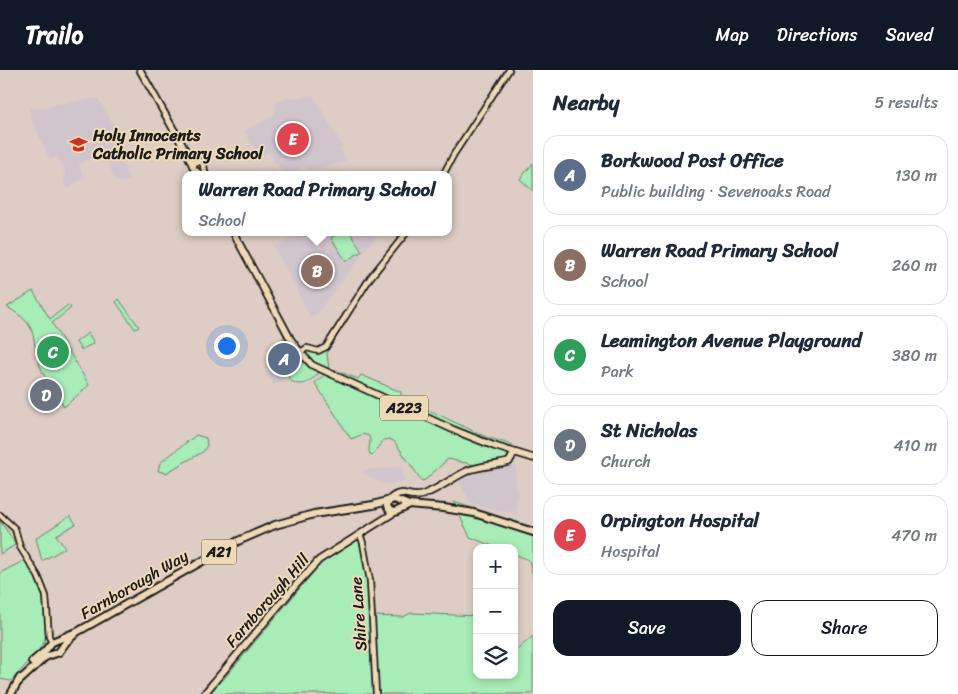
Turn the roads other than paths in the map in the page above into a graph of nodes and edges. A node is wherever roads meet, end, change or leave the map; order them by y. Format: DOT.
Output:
graph roads {
  1 [pos="140,70"];
  2 [pos="509,70"];
  3 [pos="204,167"];
  4 [pos="199,169"];
  5 [pos="445,171"];
  6 [pos="235,236"];
  7 [pos="404,236"];
  8 [pos="300,352"];
  9 [pos="514,452"];
  10 [pos="533,458"];
  11 [pos="394,499"];
  12 [pos="373,505"];
  13 [pos="409,505"];
  14 [pos="392,510"];
  15 [pos="0,516"];
  16 [pos="533,532"];
  17 [pos="360,534"];
  18 [pos="77,632"];
  19 [pos="52,643"];
  20 [pos="62,647"];
  21 [pos="53,653"];
  22 [pos="18,682"];
  23 [pos="11,694"];
  24 [pos="204,694"];
  25 [pos="376,694"];
  1 -- 4 [label="main road"];
  2 -- 5 [label="street"];
  3 -- 4 [label="main road"];
  6 -- 8 [label="main road, A223"];
  7 -- 8 [label="street"];
  8 -- 9 [label="main road, A223"];
  9 -- 10 [label="main road, A223"];
  9 -- 11 [label="main road"];
  11 -- 12 [label="highway, Farnborough Way / A21"];
  11 -- 13 [label="highway"];
  11 -- 14 [label="highway"];
  11 -- 14 [label="highway"];
  12 -- 14 [label="highway, Farnborough Way / A21"];
  12 -- 18 [label="highway, Farnborough Way / A21"];
  13 -- 14 [label="highway"];
  13 -- 16 [label="highway"];
  14 -- 17 [label="main road, Farnborough Hill"];
  15 -- 19 [label="street"];
  17 -- 24 [label="main road, Farnborough Hill"];
  17 -- 25 [label="street, Shire Lane"];
  18 -- 19 [label="highway, Farnborough Way / A21"];
  18 -- 20 [label="highway, Farnborough Way / A21"];
  19 -- 20 [label="highway"];
  19 -- 21 [label="highway"];
  19 -- 22 [label="highway, Farnborough Way / A21"];
  20 -- 21 [label="highway"];
  21 -- 22 [label="highway, Farnborough Way / A21"];
  22 -- 23 [label="highway, Farnborough Way / A21"];
}
